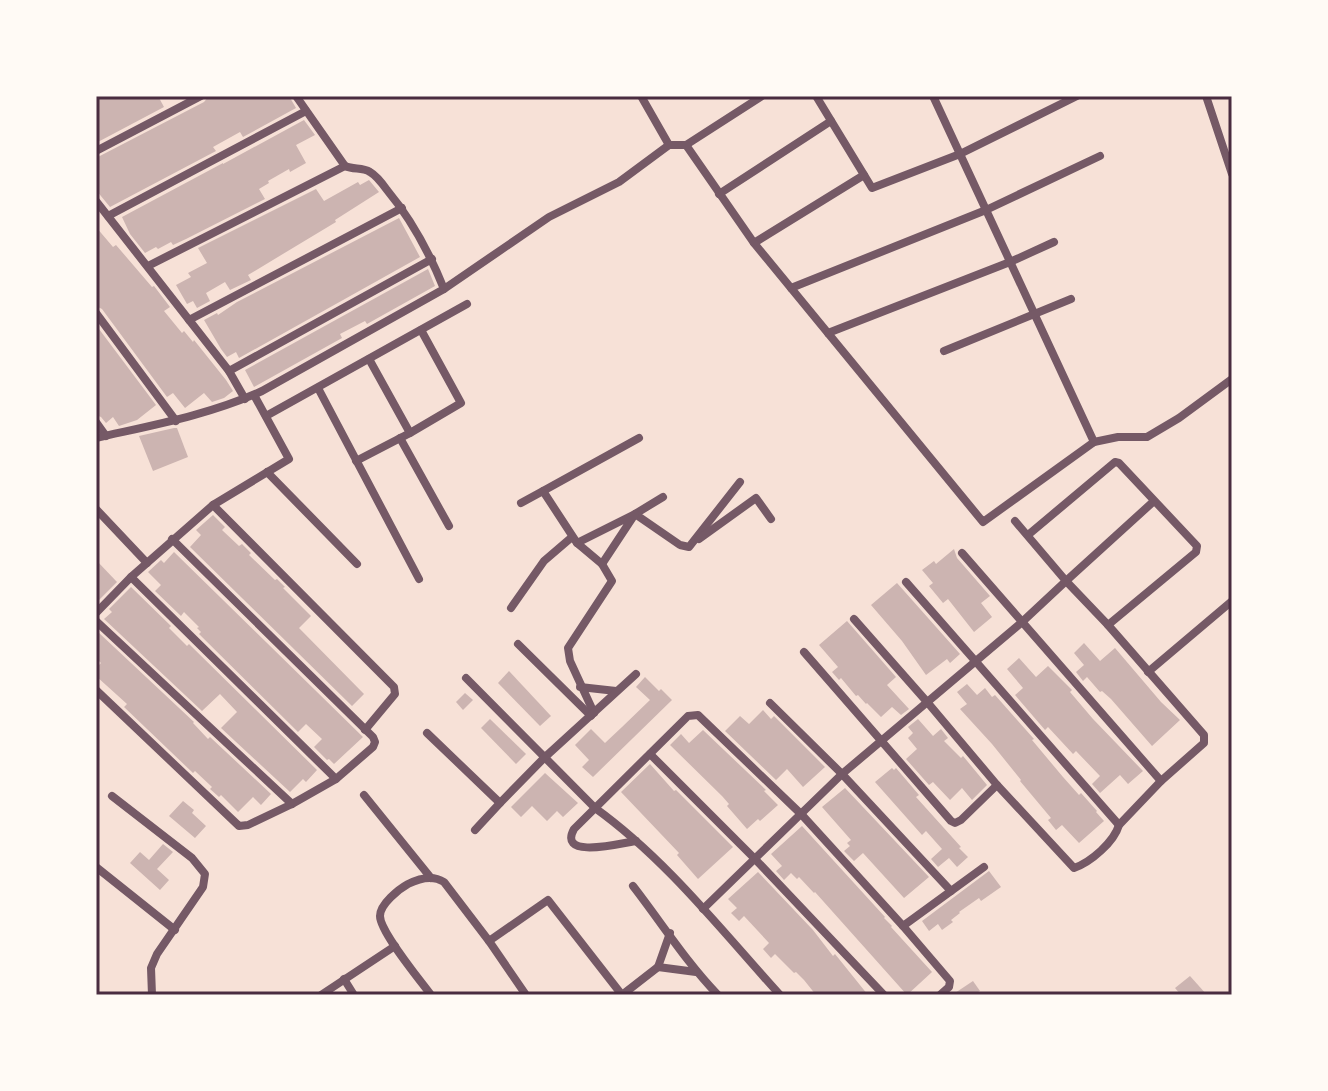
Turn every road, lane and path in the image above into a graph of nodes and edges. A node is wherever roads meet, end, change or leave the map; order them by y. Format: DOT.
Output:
graph roads {
  1 [pos="201,96"];
  2 [pos="296,96"];
  3 [pos="653,96"];
  4 [pos="762,96"];
  5 [pos="816,96"];
  6 [pos="947,96"];
  7 [pos="1077,96"];
  8 [pos="1206,96"];
  9 [pos="643,99"];
  10 [pos="934,99"];
  11 [pos="306,111"];
  12 [pos="831,121"];
  13 [pos="669,145"];
  14 [pos="686,145"];
  15 [pos="1228,146"];
  16 [pos="96,151"];
  17 [pos="960,154"];
  18 [pos="1100,156"];
  19 [pos="345,166"];
  20 [pos="1232,174"];
  21 [pos="864,175"];
  22 [pos="719,194"];
  23 [pos="96,201"];
  24 [pos="402,208"];
  25 [pos="986,210"];
  26 [pos="108,216"];
  27 [pos="1054,242"];
  28 [pos="754,243"];
  29 [pos="432,259"];
  30 [pos="1010,262"];
  31 [pos="148,266"];
  32 [pos="791,288"];
  33 [pos="444,289"];
  34 [pos="1071,299"];
  35 [pos="467,304"];
  36 [pos="96,313"];
  37 [pos="1034,315"];
  38 [pos="189,320"];
  39 [pos="421,330"];
  40 [pos="828,333"];
  41 [pos="944,351"];
  42 [pos="369,359"];
  43 [pos="229,371"];
  44 [pos="1232,379"];
  45 [pos="318,388"];
  46 [pos="254,395"];
  47 [pos="245,399"];
  48 [pos="266,416"];
  49 [pos="176,421"];
  50 [pos="96,422"];
  51 [pos="410,433"];
  52 [pos="106,436"];
  53 [pos="96,438"];
  54 [pos="400,438"];
  55 [pos="639,438"];
  56 [pos="1094,442"];
  57 [pos="356,461"];
  58 [pos="267,472"];
  59 [pos="740,482"];
  60 [pos="543,491"];
  61 [pos="663,497"];
  62 [pos="1154,501"];
  63 [pos="521,503"];
  64 [pos="213,505"];
  65 [pos="96,509"];
  66 [pos="635,514"];
  67 [pos="771,519"];
  68 [pos="1015,521"];
  69 [pos="449,526"];
  70 [pos="1028,535"];
  71 [pos="172,539"];
  72 [pos="575,540"];
  73 [pos="689,547"];
  74 [pos="962,553"];
  75 [pos="147,563"];
  76 [pos="357,564"];
  77 [pos="602,564"];
  78 [pos="131,577"];
  79 [pos="419,579"];
  80 [pos="1066,581"];
  81 [pos="906,582"];
  82 [pos="1232,601"];
  83 [pos="511,608"];
  84 [pos="96,613"];
  85 [pos="854,619"];
  86 [pos="96,621"];
  87 [pos="1021,623"];
  88 [pos="1108,625"];
  89 [pos="518,644"];
  90 [pos="804,652"];
  91 [pos="975,662"];
  92 [pos="1148,672"];
  93 [pos="636,674"];
  94 [pos="466,678"];
  95 [pos="580,687"];
  96 [pos="96,690"];
  97 [pos="616,691"];
  98 [pos="770,703"];
  99 [pos="928,703"];
  100 [pos="592,715"];
  101 [pos="365,730"];
  102 [pos="427,733"];
  103 [pos="877,746"];
  104 [pos="650,754"];
  105 [pos="544,758"];
  106 [pos="842,774"];
  107 [pos="336,779"];
  108 [pos="1161,781"];
  109 [pos="997,785"];
  110 [pos="364,795"];
  111 [pos="112,796"];
  112 [pos="500,803"];
  113 [pos="292,804"];
  114 [pos="595,808"];
  115 [pos="802,815"];
  116 [pos="1119,825"];
  117 [pos="475,830"];
  118 [pos="636,841"];
  119 [pos="754,858"];
  120 [pos="96,867"];
  121 [pos="984,867"];
  122 [pos="431,878"];
  123 [pos="633,886"];
  124 [pos="951,891"];
  125 [pos="703,909"];
  126 [pos="903,926"];
  127 [pos="175,930"];
  128 [pos="670,933"];
  129 [pos="489,941"];
  130 [pos="395,946"];
  131 [pos="658,967"];
  132 [pos="696,972"];
  133 [pos="344,979"];
  134 [pos="152,995"];
  135 [pos="321,995"];
  136 [pos="354,995"];
  137 [pos="431,995"];
  138 [pos="526,995"];
  139 [pos="622,995"];
  140 [pos="718,995"];
  141 [pos="780,995"];
  142 [pos="884,995"];
  143 [pos="940,995"];
  1 -- 16 [label="street"];
  2 -- 11 [label="street"];
  3 -- 9 [label="street"];
  4 -- 14 [label="street"];
  5 -- 12 [label="street"];
  6 -- 10 [label="street"];
  7 -- 17 [label="street"];
  8 -- 15 [label="street"];
  9 -- 13 [label="street"];
  10 -- 17 [label="street"];
  11 -- 19 [label="street"];
  11 -- 26 [label="street"];
  12 -- 21 [label="street"];
  12 -- 22 [label="street"];
  13 -- 14 [label="street"];
  13 -- 33 [label="street"];
  14 -- 22 [label="street"];
  15 -- 20 [label="street"];
  17 -- 21 [label="street"];
  17 -- 25 [label="street"];
  18 -- 25 [label="street"];
  19 -- 24 [label="street"];
  19 -- 31 [label="street"];
  21 -- 28 [label="street"];
  22 -- 28 [label="street"];
  23 -- 26 [label="street"];
  24 -- 29 [label="street"];
  24 -- 38 [label="street"];
  25 -- 30 [label="street"];
  25 -- 32 [label="street"];
  26 -- 31 [label="street"];
  27 -- 30 [label="street"];
  28 -- 32 [label="street"];
  29 -- 33 [label="street"];
  29 -- 43 [label="street"];
  30 -- 37 [label="street"];
  30 -- 40 [label="street"];
  31 -- 38 [label="street"];
  32 -- 40 [label="street"];
  33 -- 46 [label="street"];
  34 -- 37 [label="street"];
  35 -- 39 [label="street"];
  36 -- 49 [label="street"];
  37 -- 41 [label="street"];
  37 -- 56 [label="street"];
  38 -- 43 [label="street"];
  39 -- 42 [label="street"];
  39 -- 51 [label="street"];
  40 -- 56 [label="street"];
  42 -- 45 [label="street"];
  42 -- 51 [label="street"];
  43 -- 47 [label="street"];
  44 -- 56 [label="street"];
  45 -- 48 [label="street"];
  45 -- 57 [label="street"];
  46 -- 47 [label="street"];
  46 -- 48 [label="street"];
  47 -- 49 [label="street"];
  48 -- 58 [label="street"];
  49 -- 52 [label="street"];
  50 -- 52 [label="street"];
  51 -- 54 [label="street"];
  52 -- 53 [label="street"];
  54 -- 57 [label="street"];
  54 -- 69 [label="street"];
  55 -- 60 [label="street"];
  57 -- 79 [label="street"];
  58 -- 64 [label="street"];
  58 -- 76 [label="street"];
  59 -- 73 [label="street"];
  60 -- 63 [label="street"];
  60 -- 72 [label="street"];
  61 -- 66 [label="street"];
  62 -- 70 [label="street"];
  62 -- 80 [label="street"];
  62 -- 88 [label="street"];
  64 -- 71 [label="street"];
  64 -- 101 [label="street"];
  65 -- 75 [label="street"];
  66 -- 72 [label="street"];
  66 -- 73 [label="street"];
  66 -- 77 [label="street"];
  67 -- 73 [label="street"];
  68 -- 70 [label="street"];
  70 -- 80 [label="street"];
  71 -- 75 [label="street"];
  71 -- 101 [label="street"];
  72 -- 77 [label="street"];
  72 -- 83 [label="street"];
  74 -- 87 [label="street"];
  75 -- 78 [label="street"];
  77 -- 95 [label="street"];
  78 -- 84 [label="street"];
  78 -- 107 [label="street"];
  80 -- 87 [label="street"];
  80 -- 88 [label="street"];
  81 -- 91 [label="street"];
  82 -- 92 [label="street"];
  85 -- 99 [label="street"];
  86 -- 113 [label="street"];
  87 -- 91 [label="street"];
  87 -- 108 [label="street"];
  88 -- 92 [label="street"];
  89 -- 100 [label="street"];
  90 -- 103 [label="street"];
  91 -- 99 [label="street"];
  91 -- 116 [label="street"];
  92 -- 108 [label="street"];
  93 -- 97 [label="street"];
  94 -- 105 [label="street"];
  95 -- 97 [label="street"];
  95 -- 100 [label="street"];
  96 -- 113 [label="street"];
  97 -- 100 [label="street"];
  98 -- 106 [label="street"];
  99 -- 103 [label="street"];
  99 -- 109 [label="street"];
  100 -- 105 [label="street"];
  101 -- 107 [label="street"];
  102 -- 112 [label="street"];
  103 -- 106 [label="street"];
  103 -- 109 [label="street"];
  104 -- 114 [label="street"];
  104 -- 115 [label="street"];
  104 -- 119 [label="street"];
  105 -- 112 [label="street"];
  105 -- 114 [label="street"];
  106 -- 115 [label="street"];
  106 -- 124 [label="street"];
  107 -- 113 [label="street"];
  108 -- 116 [label="street"];
  109 -- 116 [label="street"];
  110 -- 122 [label="street"];
  111 -- 127 [label="street"];
  112 -- 117 [label="street"];
  114 -- 118 [label="street"];
  114 -- 118 [label="street"];
  115 -- 119 [label="street"];
  115 -- 126 [label="street"];
  118 -- 125 [label="street"];
  119 -- 125 [label="street"];
  119 -- 142 [label="street"];
  120 -- 127 [label="street"];
  121 -- 124 [label="street"];
  122 -- 129 [label="street"];
  122 -- 130 [label="street"];
  123 -- 128 [label="street"];
  124 -- 126 [label="street"];
  125 -- 141 [label="street"];
  126 -- 143 [label="street"];
  127 -- 134 [label="street"];
  128 -- 131 [label="street"];
  128 -- 132 [label="street"];
  129 -- 138 [label="street"];
  129 -- 139 [label="street"];
  130 -- 133 [label="street"];
  130 -- 137 [label="street"];
  131 -- 132 [label="street"];
  131 -- 139 [label="street"];
  132 -- 140 [label="street"];
  133 -- 135 [label="street"];
  133 -- 136 [label="street"];
}
